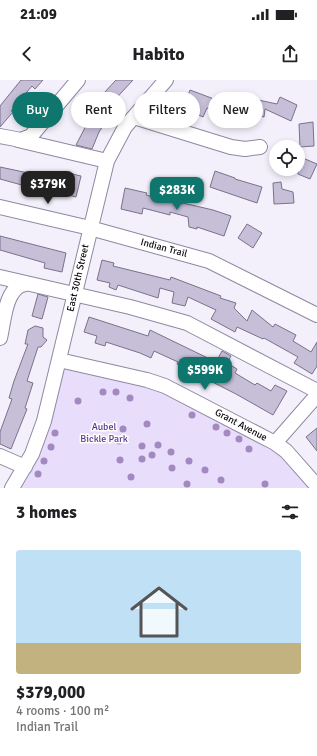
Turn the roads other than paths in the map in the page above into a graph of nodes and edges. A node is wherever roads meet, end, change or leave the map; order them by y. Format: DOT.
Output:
graph roads {
  1 [pos="78,80"];
  2 [pos="166,80"];
  3 [pos="156,92"];
  4 [pos="63,98"];
  5 [pos="134,117"];
  6 [pos="38,128"];
  7 [pos="40,128"];
  8 [pos="170,128"];
  9 [pos="7,138"];
  10 [pos="260,147"];
  11 [pos="50,148"];
  12 [pos="107,161"];
  13 [pos="0,207"];
  14 [pos="90,228"];
  15 [pos="0,278"];
  16 [pos="25,284"];
  17 [pos="74,294"];
  18 [pos="9,298"];
  19 [pos="317,315"];
  20 [pos="0,338"];
  21 [pos="58,360"];
  22 [pos="317,391"];
  23 [pos="317,395"];
  24 [pos="275,443"];
  25 [pos="0,456"];
  26 [pos="25,467"];
  27 [pos="317,486"];
  28 [pos="12,488"];
  1 -- 4 [label="street"];
  2 -- 3 [label="street, East 30th Street"];
  5 -- 12 [label="street, East 30th Street"];
  6 -- 9 [label="street"];
  7 -- 11 [label="street"];
  8 -- 10 [label="street"];
  9 -- 11 [label="street"];
  11 -- 12 [label="street"];
  12 -- 14 [label="street, East 30th Street"];
  13 -- 14 [label="street, Indian Trail"];
  14 -- 17 [label="street, East 30th Street"];
  14 -- 19 [label="street, Indian Trail"];
  15 -- 16 [label="street"];
  15 -- 18 [label="street"];
  16 -- 17 [label="street"];
  16 -- 18 [label="street"];
  17 -- 21 [label="street, East 30th Street"];
  17 -- 22 [label="street"];
  18 -- 20 [label="street"];
  21 -- 24 [label="street, Grant Avenue"];
  21 -- 26 [label="street, East 30th Street"];
  23 -- 24 [label="street"];
  24 -- 27 [label="street, Grant Avenue"];
  25 -- 26 [label="street"];
  26 -- 28 [label="street, East 30th Street"];
}
